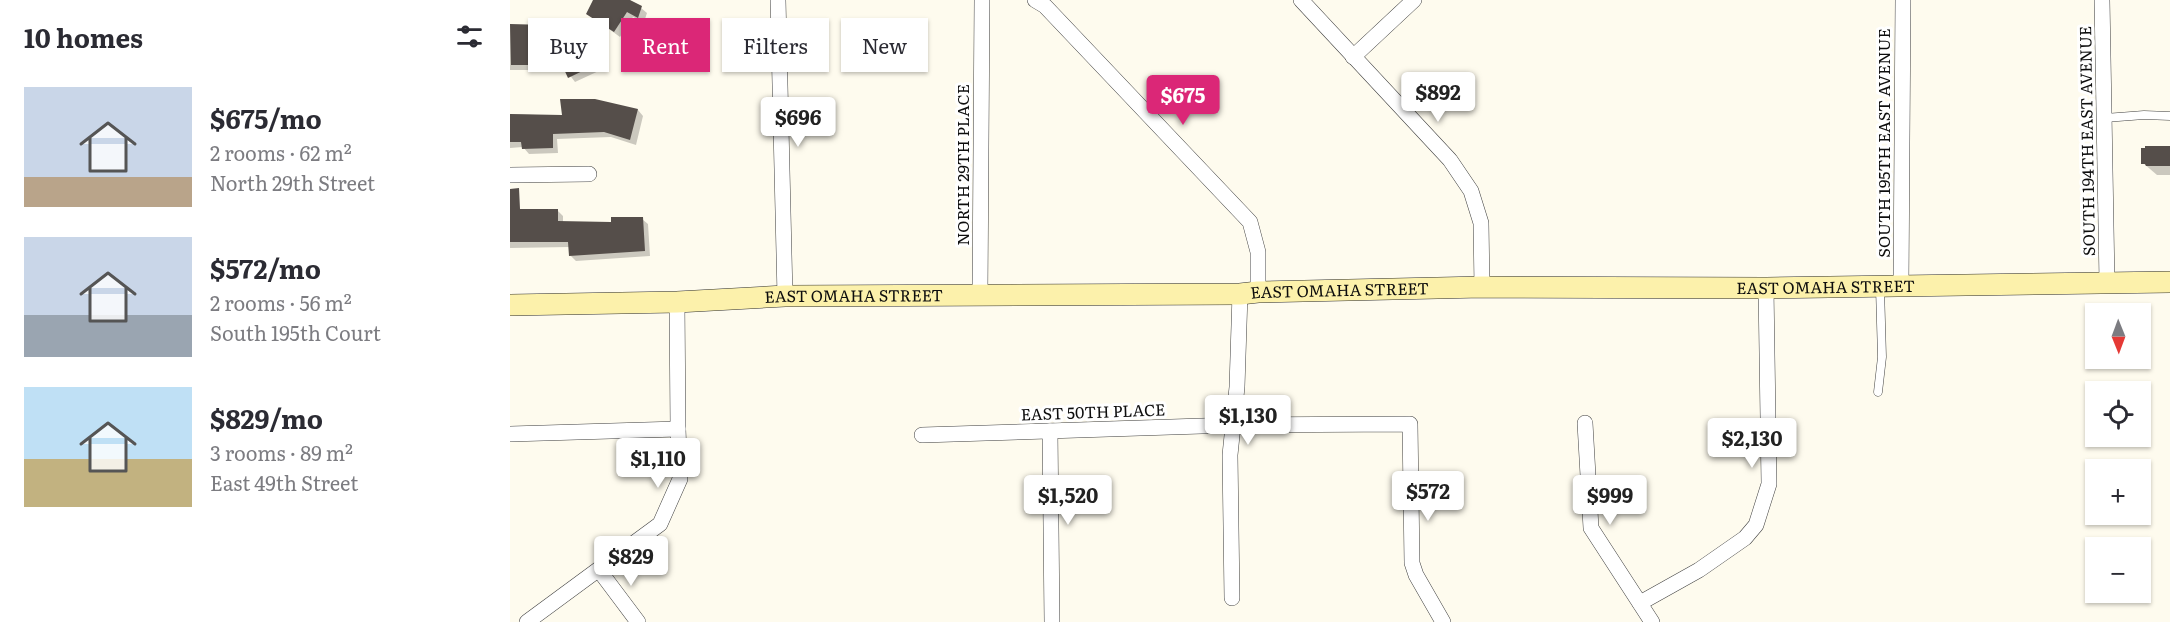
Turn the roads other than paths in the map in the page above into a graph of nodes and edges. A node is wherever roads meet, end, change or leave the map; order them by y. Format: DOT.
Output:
graph roads {
  1 [pos="778,0"];
  2 [pos="982,0"];
  3 [pos="1035,0"];
  4 [pos="1301,0"];
  5 [pos="1414,0"];
  6 [pos="1903,0"];
  7 [pos="2103,0"];
  8 [pos="1353,57"];
  9 [pos="2170,116"];
  10 [pos="2105,118"];
  11 [pos="589,174"];
  12 [pos="510,175"];
  13 [pos="2107,282"];
  14 [pos="2170,282"];
  15 [pos="1880,286"];
  16 [pos="1901,286"];
  17 [pos="1482,287"];
  18 [pos="1766,288"];
  19 [pos="1249,293"];
  20 [pos="980,295"];
  21 [pos="785,296"];
  22 [pos="677,302"];
  23 [pos="510,306"];
  24 [pos="1878,392"];
  25 [pos="1585,423"];
  26 [pos="1233,425"];
  27 [pos="678,429"];
  28 [pos="1050,431"];
  29 [pos="510,434"];
  30 [pos="922,435"];
  31 [pos="599,570"];
  32 [pos="1232,598"];
  33 [pos="1640,603"];
  34 [pos="527,622"];
  35 [pos="638,622"];
  36 [pos="1052,622"];
  37 [pos="1443,622"];
  38 [pos="1652,622"];
  1 -- 21 [label="street"];
  2 -- 20 [label="street, NORTH 29TH PLACE"];
  3 -- 19 [label="street"];
  4 -- 8 [label="street"];
  5 -- 8 [label="street"];
  6 -- 16 [label="street, SOUTH 195TH EAST AVENUE"];
  7 -- 10 [label="street, SOUTH 194TH EAST AVENUE"];
  8 -- 17 [label="street"];
  9 -- 10 [label="lane"];
  10 -- 13 [label="street, SOUTH 194TH EAST AVENUE"];
  11 -- 12 [label="street"];
  13 -- 14 [label="street, EAST OMAHA STREET"];
  13 -- 16 [label="street, EAST OMAHA STREET"];
  15 -- 16 [label="street, EAST OMAHA STREET"];
  15 -- 18 [label="street, EAST OMAHA STREET"];
  15 -- 24 [label="lane"];
  17 -- 18 [label="street, EAST OMAHA STREET"];
  17 -- 19 [label="street, EAST OMAHA STREET"];
  18 -- 33 [label="street"];
  19 -- 20 [label="street, EAST OMAHA STREET"];
  19 -- 26 [label="street"];
  20 -- 21 [label="street, EAST OMAHA STREET"];
  21 -- 22 [label="street, EAST OMAHA STREET"];
  22 -- 23 [label="street, EAST OMAHA STREET"];
  22 -- 27 [label="street"];
  25 -- 33 [label="street"];
  26 -- 28 [label="street, EAST 50TH PLACE"];
  26 -- 32 [label="street"];
  26 -- 37 [label="street, EAST 50TH PLACE"];
  27 -- 29 [label="street"];
  27 -- 31 [label="street"];
  28 -- 30 [label="street, EAST 50TH PLACE"];
  28 -- 36 [label="street"];
  31 -- 34 [label="street"];
  31 -- 35 [label="street"];
  33 -- 38 [label="street"];
}
